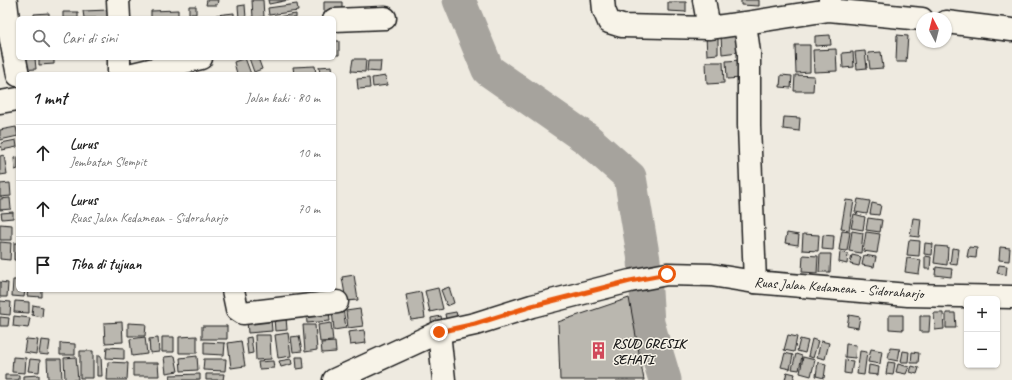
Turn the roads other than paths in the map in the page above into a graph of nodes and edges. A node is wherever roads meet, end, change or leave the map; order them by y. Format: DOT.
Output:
graph roads {
  1 [pos="118,0"];
  2 [pos="603,0"];
  3 [pos="704,0"];
  4 [pos="6,2"];
  5 [pos="829,5"];
  6 [pos="119,16"];
  7 [pos="385,18"];
  8 [pos="916,18"];
  9 [pos="336,20"];
  10 [pos="745,23"];
  11 [pos="952,23"];
  12 [pos="709,28"];
  13 [pos="1012,30"];
  14 [pos="119,60"];
  15 [pos="192,60"];
  16 [pos="202,60"];
  17 [pos="17,72"];
  18 [pos="119,72"];
  19 [pos="142,72"];
  20 [pos="206,72"];
  21 [pos="16,99"];
  22 [pos="0,102"];
  23 [pos="755,282"];
  24 [pos="233,292"];
  25 [pos="1012,297"];
  26 [pos="337,302"];
  27 [pos="439,332"];
  28 [pos="334,380"];
  29 [pos="444,380"];
  1 -- 6 [label="street"];
  2 -- 12 [label="street"];
  3 -- 12 [label="street"];
  4 -- 17 [label="street"];
  5 -- 8 [label="street"];
  5 -- 10 [label="street"];
  7 -- 9 [label="street"];
  10 -- 12 [label="street"];
  10 -- 23 [label="street"];
  11 -- 13 [label="street"];
  14 -- 18 [label="street"];
  15 -- 19 [label="street"];
  16 -- 20 [label="street"];
  21 -- 22 [label="street"];
  23 -- 25 [label="street, Ruas Jalan Kedamean - Sidoraharjo"];
  23 -- 27 [label="street, Ruas Jalan Kedamean - Sidoraharjo"];
  24 -- 26 [label="street"];
  27 -- 28 [label="street"];
  27 -- 29 [label="street"];
}
